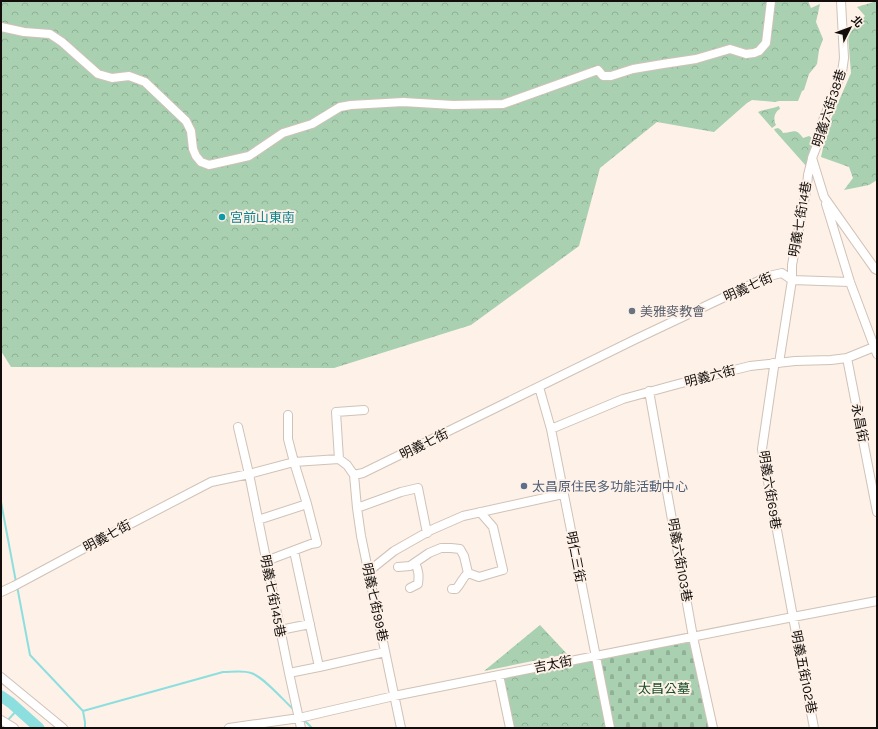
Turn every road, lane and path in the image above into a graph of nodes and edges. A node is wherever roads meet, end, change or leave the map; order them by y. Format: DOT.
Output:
graph roads {
  1 [pos="771,1"];
  2 [pos="841,1"];
  3 [pos="1,27"];
  4 [pos="812,158"];
  5 [pos="824,197"];
  6 [pos="876,270"];
  7 [pos="792,280"];
  8 [pos="850,282"];
  9 [pos="874,333"];
  10 [pos="876,351"];
  11 [pos="847,358"];
  12 [pos="776,363"];
  13 [pos="539,387"];
  14 [pos="649,391"];
  15 [pos="364,410"];
  16 [pos="288,415"];
  17 [pos="238,427"];
  18 [pos="551,429"];
  19 [pos="339,459"];
  20 [pos="294,462"];
  21 [pos="249,474"];
  22 [pos="354,475"];
  23 [pos="564,494"];
  24 [pos="307,504"];
  25 [pos="357,508"];
  26 [pos="480,512"];
  27 [pos="877,512"];
  28 [pos="258,520"];
  29 [pos="427,532"];
  30 [pos="294,551"];
  31 [pos="266,561"];
  32 [pos="415,563"];
  33 [pos="398,567"];
  34 [pos="369,571"];
  35 [pos="468,573"];
  36 [pos="410,588"];
  37 [pos="452,589"];
  38 [pos="1,592"];
  39 [pos="877,601"];
  40 [pos="793,617"];
  41 [pos="310,624"];
  42 [pos="280,630"];
  43 [pos="694,637"];
  44 [pos="386,652"];
  45 [pos="596,656"];
  46 [pos="319,667"];
  47 [pos="289,673"];
  48 [pos="499,675"];
  49 [pos="1,677"];
  50 [pos="394,696"];
  51 [pos="299,718"];
  52 [pos="1,720"];
  53 [pos="14,728"];
  54 [pos="63,728"];
  55 [pos="229,728"];
  56 [pos="301,728"];
  57 [pos="401,728"];
  58 [pos="510,728"];
  59 [pos="610,728"];
  60 [pos="713,728"];
  61 [pos="814,728"];
  1 -- 3 [label="street"];
  2 -- 4 [label="street, 明義六街38巷"];
  4 -- 5 [label="street, 明義六街38巷"];
  4 -- 7 [label="street, 明義七街14巷"];
  5 -- 6 [label="street, 明義六街38巷"];
  5 -- 8 [label="street"];
  7 -- 8 [label="street, 明義七街"];
  7 -- 12 [label="street, 明義七街14巷"];
  7 -- 13 [label="street, 明義七街"];
  8 -- 9 [label="street"];
  9 -- 10 [label="street"];
  10 -- 11 [label="street, 明義六街"];
  11 -- 12 [label="street, 明義六街"];
  11 -- 27 [label="street, 永昌街"];
  12 -- 14 [label="street, 明義六街"];
  12 -- 40 [label="street, 明義六街69巷"];
  13 -- 18 [label="street, 明仁三街"];
  13 -- 22 [label="street, 明義七街"];
  14 -- 18 [label="street, 明義六街"];
  14 -- 43 [label="street, 明義六街103巷"];
  15 -- 19 [label="street"];
  16 -- 20 [label="street"];
  17 -- 21 [label="street, 明義七街145巷"];
  18 -- 23 [label="street, 明仁三街"];
  19 -- 20 [label="street, 明義七街"];
  19 -- 22 [label="street"];
  20 -- 21 [label="street, 明義七街"];
  20 -- 24 [label="street"];
  21 -- 28 [label="street, 明義七街145巷"];
  21 -- 38 [label="street, 明義七街"];
  22 -- 25 [label="street, 明義七街99巷"];
  23 -- 26 [label="street"];
  23 -- 45 [label="street, 明仁三街"];
  24 -- 28 [label="street"];
  24 -- 30 [label="street"];
  25 -- 29 [label="street"];
  25 -- 34 [label="street, 明義七街99巷"];
  26 -- 29 [label="street"];
  26 -- 35 [label="street"];
  28 -- 31 [label="street, 明義七街145巷"];
  29 -- 34 [label="street"];
  30 -- 31 [label="street"];
  30 -- 41 [label="street"];
  31 -- 42 [label="street, 明義七街145巷"];
  32 -- 33 [label="street"];
  32 -- 35 [label="street"];
  32 -- 36 [label="street"];
  34 -- 44 [label="street, 明義七街99巷"];
  35 -- 37 [label="street"];
  39 -- 40 [label="street, 吉太街"];
  40 -- 43 [label="street, 吉太街"];
  40 -- 61 [label="street, 明義五街102巷"];
  41 -- 42 [label="street"];
  41 -- 46 [label="street"];
  42 -- 47 [label="street, 明義七街145巷"];
  43 -- 45 [label="street, 吉太街"];
  43 -- 60 [label="street, 明義六街103巷"];
  44 -- 46 [label="street"];
  44 -- 50 [label="street, 明義七街99巷"];
  45 -- 48 [label="street, 吉太街"];
  45 -- 59 [label="street, 明仁三街"];
  46 -- 47 [label="street"];
  47 -- 51 [label="street, 明義七街145巷"];
  48 -- 50 [label="street, 吉太街"];
  48 -- 58 [label="street"];
  49 -- 54 [label="street"];
  50 -- 51 [label="street, 吉太街"];
  50 -- 57 [label="street, 明義七街99巷"];
  51 -- 55 [label="street, 吉太街"];
  51 -- 56 [label="street, 明義七街145巷"];
  52 -- 53 [label="street"];
}
